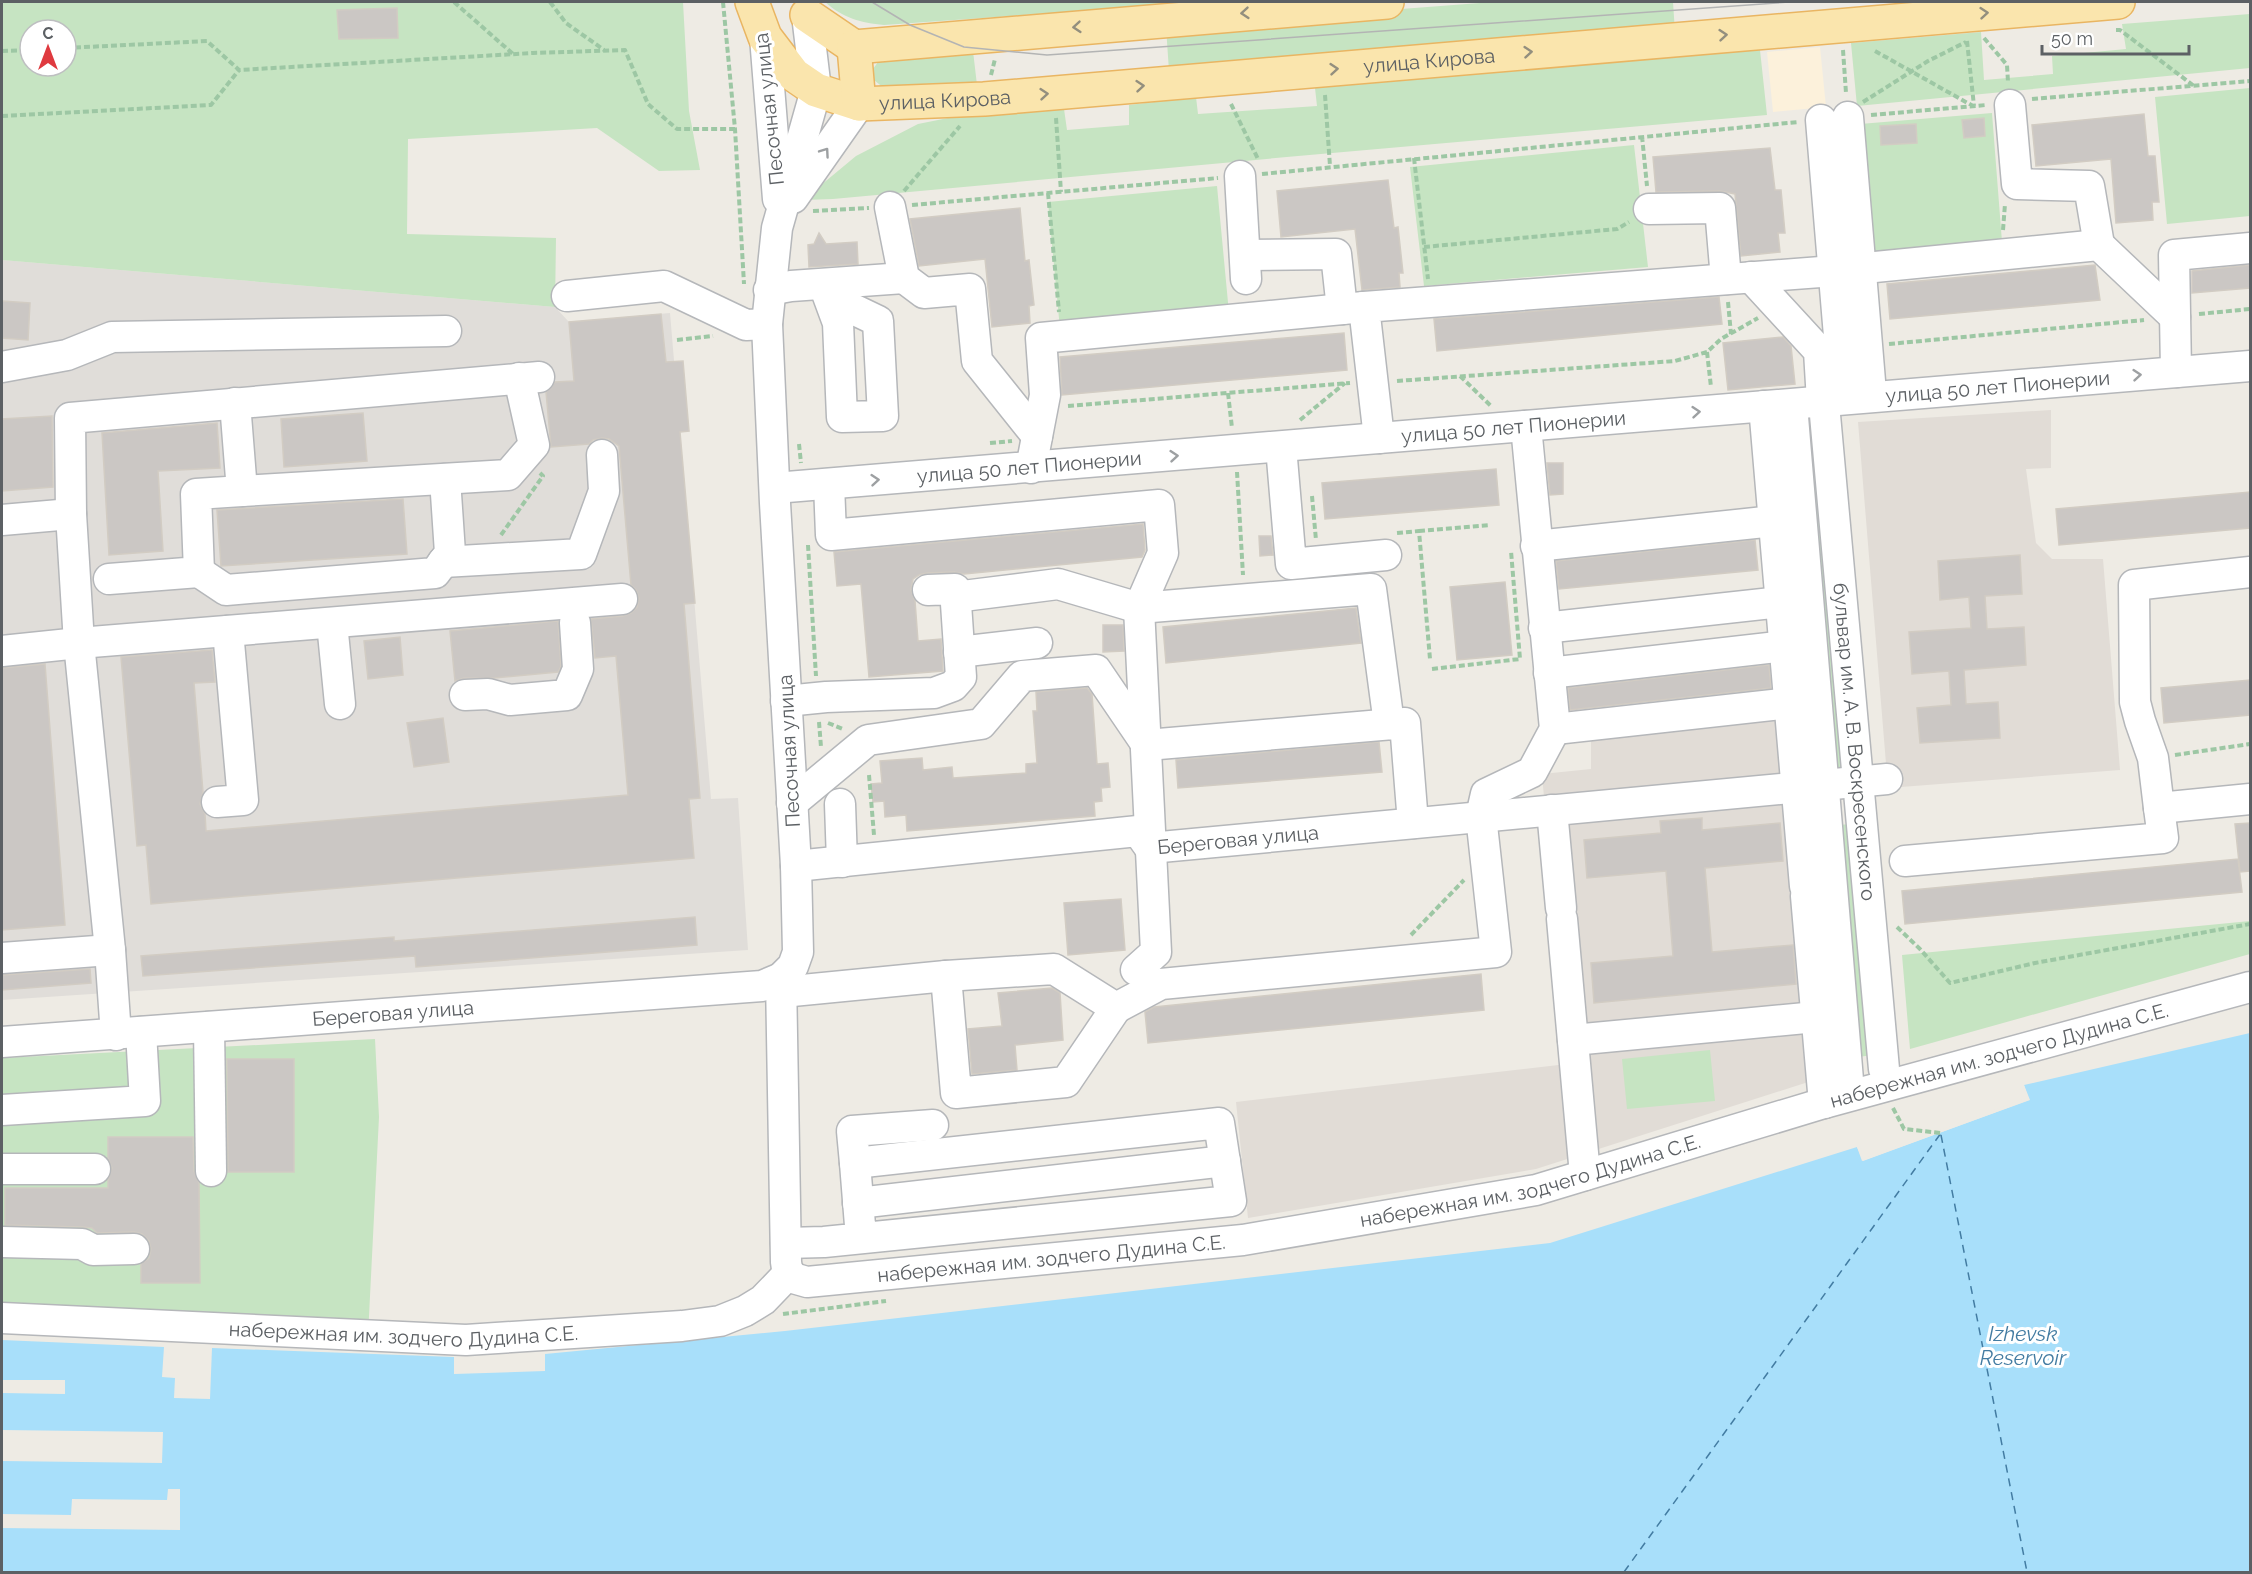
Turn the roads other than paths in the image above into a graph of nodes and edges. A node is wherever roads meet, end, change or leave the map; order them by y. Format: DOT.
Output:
graph roads {
  1 [pos="752,2"];
  2 [pos="1388,2"];
  3 [pos="2023,5"];
  4 [pos="804,8"];
  5 [pos="1925,10"];
  6 [pos="2119,16"];
  7 [pos="765,37"];
  8 [pos="854,47"];
  9 [pos="808,77"];
  10 [pos="2010,103"];
  11 [pos="860,104"];
  12 [pos="1839,116"];
  13 [pos="1253,175"];
  14 [pos="890,207"];
  15 [pos="1649,209"];
  16 [pos="793,214"];
  17 [pos="2099,244"];
  18 [pos="2250,248"];
  19 [pos="1847,269"];
  20 [pos="904,278"];
  21 [pos="1739,278"];
  22 [pos="769,290"];
  23 [pos="567,296"];
  24 [pos="1353,308"];
  25 [pos="2175,317"];
  26 [pos="757,324"];
  27 [pos="446,331"];
  28 [pos="2250,366"];
  29 [pos="2,367"];
  30 [pos="2176,372"];
  31 [pos="1830,400"];
  32 [pos="235,403"];
  33 [pos="1764,406"];
  34 [pos="1793,417"];
  35 [pos="1040,422"];
  36 [pos="1526,426"];
  37 [pos="1379,438"];
  38 [pos="1274,447"];
  39 [pos="602,455"];
  40 [pos="1031,468"];
  41 [pos="446,479"];
  42 [pos="829,484"];
  43 [pos="775,488"];
  44 [pos="242,491"];
  45 [pos="71,514"];
  46 [pos="2,520"];
  47 [pos="1774,521"];
  48 [pos="1523,545"];
  49 [pos="1386,555"];
  50 [pos="443,562"];
  51 [pos="199,572"];
  52 [pos="2250,572"];
  53 [pos="109,579"];
  54 [pos="622,599"];
  55 [pos="1781,602"];
  56 [pos="1139,608"];
  57 [pos="332,622"];
  58 [pos="575,623"];
  59 [pos="1544,628"];
  60 [pos="228,631"];
  61 [pos="79,643"];
  62 [pos="1037,643"];
  63 [pos="1785,646"];
  64 [pos="2,651"];
  65 [pos="959,652"];
  66 [pos="1549,673"];
  67 [pos="465,695"];
  68 [pos="786,701"];
  69 [pos="340,704"];
  70 [pos="1790,704"];
  71 [pos="1389,724"];
  72 [pos="1555,729"];
  73 [pos="1148,745"];
  74 [pos="1887,779"];
  75 [pos="1858,782"];
  76 [pos="1810,786"];
  77 [pos="2250,799"];
  78 [pos="217,802"];
  79 [pos="792,803"];
  80 [pos="840,804"];
  81 [pos="2159,808"];
  82 [pos="1548,810"];
  83 [pos="1481,816"];
  84 [pos="1413,823"];
  85 [pos="1150,848"];
  86 [pos="1905,861"];
  87 [pos="842,862"];
  88 [pos="796,866"];
  89 [pos="110,950"];
  90 [pos="2,958"];
  91 [pos="1136,970"];
  92 [pos="946,976"];
  93 [pos="781,985"];
  94 [pos="2250,987"];
  95 [pos="1116,1008"];
  96 [pos="1816,1017"];
  97 [pos="209,1027"];
  98 [pos="129,1033"];
  99 [pos="1573,1040"];
  100 [pos="2,1042"];
  101 [pos="1884,1069"];
  102 [pos="1848,1080"];
  103 [pos="1824,1103"];
  104 [pos="2,1110"];
  105 [pos="933,1125"];
  106 [pos="1225,1161"];
  107 [pos="855,1163"];
  108 [pos="95,1169"];
  109 [pos="2,1170"];
  110 [pos="211,1171"];
  111 [pos="1585,1175"];
  112 [pos="858,1203"];
  113 [pos="861,1238"];
  114 [pos="2,1242"];
  115 [pos="786,1243"];
  116 [pos="134,1249"];
  117 [pos="791,1276"];
  118 [pos="2,1318"];
  1 -- 7 [label="main road, Песочная улица"];
  2 -- 8 [label="main road, one-way"];
  5 -- 3 [label="main road, улица Кирова, one-way"];
  3 -- 6 [label="main road, улица Кирова"];
  4 -- 7 [label="main road"];
  4 -- 8 [label="main road"];
  4 -- 9 [label="street, Песочная улица"];
  11 -- 5 [label="main road, улица Кирова, one-way"];
  7 -- 9 [label="main road"];
  7 -- 16 [label="street, Песочная улица"];
  8 -- 9 [label="street"];
  8 -- 11 [label="main road"];
  9 -- 11 [label="main road, улица Кирова"];
  9 -- 16 [label="street, Песочная улица"];
  10 -- 17 [label="street"];
  16 -- 11 [label="street, Песочная улица, one-way"];
  12 -- 19 [label="street, бульвар им. А. В. Воскресенского"];
  13 -- 24 [label="street"];
  14 -- 20 [label="street"];
  15 -- 21 [label="street"];
  16 -- 22 [label="street, Песочная улица"];
  17 -- 19 [label="street"];
  17 -- 25 [label="street"];
  18 -- 25 [label="street"];
  19 -- 21 [label="street"];
  19 -- 31 [label="street, бульвар им. А. В. Воскресенского"];
  19 -- 31 [label="street"];
  20 -- 22 [label="street"];
  20 -- 35 [label="street"];
  21 -- 24 [label="street"];
  21 -- 31 [label="street"];
  22 -- 26 [label="street, Песочная улица"];
  23 -- 26 [label="street"];
  24 -- 35 [label="street"];
  24 -- 37 [label="street"];
  25 -- 30 [label="street"];
  26 -- 43 [label="street, Песочная улица"];
  27 -- 29 [label="street"];
  28 -- 30 [label="street, улица 50 лет Пионерии"];
  31 -- 30 [label="street, улица 50 лет Пионерии, one-way"];
  31 -- 33 [label="street, улица 50 лет Пионерии"];
  31 -- 75 [label="street, бульвар им. А. В. Воскресенского"];
  32 -- 41 [label="street"];
  32 -- 44 [label="street"];
  32 -- 45 [label="street"];
  36 -- 33 [label="street, улица 50 лет Пионерии, one-way"];
  33 -- 47 [label="street"];
  34 -- 76 [label="street"];
  35 -- 40 [label="street"];
  36 -- 37 [label="street, улица 50 лет Пионерии"];
  36 -- 48 [label="street"];
  37 -- 38 [label="street, улица 50 лет Пионерии"];
  40 -- 38 [label="street, улица 50 лет Пионерии, one-way"];
  38 -- 49 [label="street"];
  39 -- 50 [label="street"];
  42 -- 40 [label="street, улица 50 лет Пионерии, one-way"];
  41 -- 44 [label="street"];
  41 -- 50 [label="street"];
  42 -- 43 [label="street, улица 50 лет Пионерии"];
  42 -- 56 [label="street"];
  43 -- 68 [label="street, Песочная улица"];
  44 -- 51 [label="street"];
  45 -- 46 [label="street"];
  45 -- 61 [label="street"];
  47 -- 48 [label="street"];
  47 -- 55 [label="street"];
  48 -- 59 [label="street"];
  50 -- 51 [label="street"];
  51 -- 53 [label="street"];
  52 -- 81 [label="street"];
  54 -- 57 [label="street"];
  55 -- 59 [label="street"];
  55 -- 63 [label="street"];
  56 -- 65 [label="street"];
  56 -- 71 [label="street"];
  56 -- 73 [label="street"];
  57 -- 60 [label="street"];
  57 -- 69 [label="street"];
  58 -- 67 [label="street"];
  59 -- 66 [label="street"];
  60 -- 61 [label="street"];
  60 -- 78 [label="street"];
  61 -- 64 [label="street"];
  61 -- 89 [label="street"];
  62 -- 65 [label="street"];
  63 -- 66 [label="street"];
  63 -- 70 [label="street"];
  65 -- 68 [label="street"];
  66 -- 72 [label="street"];
  68 -- 79 [label="street, Песочная улица"];
  70 -- 72 [label="street"];
  70 -- 76 [label="street"];
  71 -- 73 [label="street"];
  71 -- 84 [label="street"];
  72 -- 83 [label="street"];
  73 -- 79 [label="street"];
  73 -- 85 [label="street"];
  74 -- 75 [label="street, Береговая улица"];
  75 -- 76 [label="street, Береговая улица"];
  75 -- 101 [label="street, бульвар им. А. В. Воскресенского"];
  76 -- 82 [label="street, Береговая улица"];
  76 -- 96 [label="street"];
  76 -- 102 [label="street"];
  77 -- 81 [label="street"];
  79 -- 88 [label="street, Песочная улица"];
  80 -- 87 [label="street"];
  81 -- 86 [label="street"];
  82 -- 83 [label="street, Береговая улица"];
  82 -- 99 [label="street"];
  83 -- 84 [label="street, Береговая улица"];
  83 -- 95 [label="street"];
  84 -- 85 [label="street, Береговая улица"];
  85 -- 87 [label="street, Береговая улица"];
  85 -- 91 [label="street"];
  87 -- 88 [label="street, Береговая улица"];
  88 -- 93 [label="street, Песочная улица"];
  89 -- 90 [label="street"];
  89 -- 98 [label="street"];
  92 -- 93 [label="street, Береговая улица"];
  92 -- 95 [label="street, Береговая улица"];
  92 -- 95 [label="street"];
  93 -- 97 [label="street, Береговая улица"];
  93 -- 115 [label="street"];
  94 -- 103 [label="street, набережная им. зодчего Дудина С.Е."];
  96 -- 99 [label="street"];
  96 -- 103 [label="street"];
  97 -- 98 [label="street, Береговая улица"];
  97 -- 110 [label="street"];
  98 -- 100 [label="street, Береговая улица"];
  98 -- 104 [label="street"];
  99 -- 111 [label="street"];
  103 -- 111 [label="street, набережная им. зодчего Дудина С.Е."];
  105 -- 107 [label="street"];
  106 -- 107 [label="street"];
  106 -- 112 [label="street"];
  106 -- 113 [label="street"];
  107 -- 112 [label="street"];
  108 -- 109 [label="street"];
  111 -- 117 [label="street, набережная им. зодчего Дудина С.Е."];
  112 -- 113 [label="street"];
  113 -- 115 [label="street"];
  114 -- 116 [label="street"];
  115 -- 117 [label="street"];
  117 -- 118 [label="street, набережная им. зодчего Дудина С.Е."];
}
